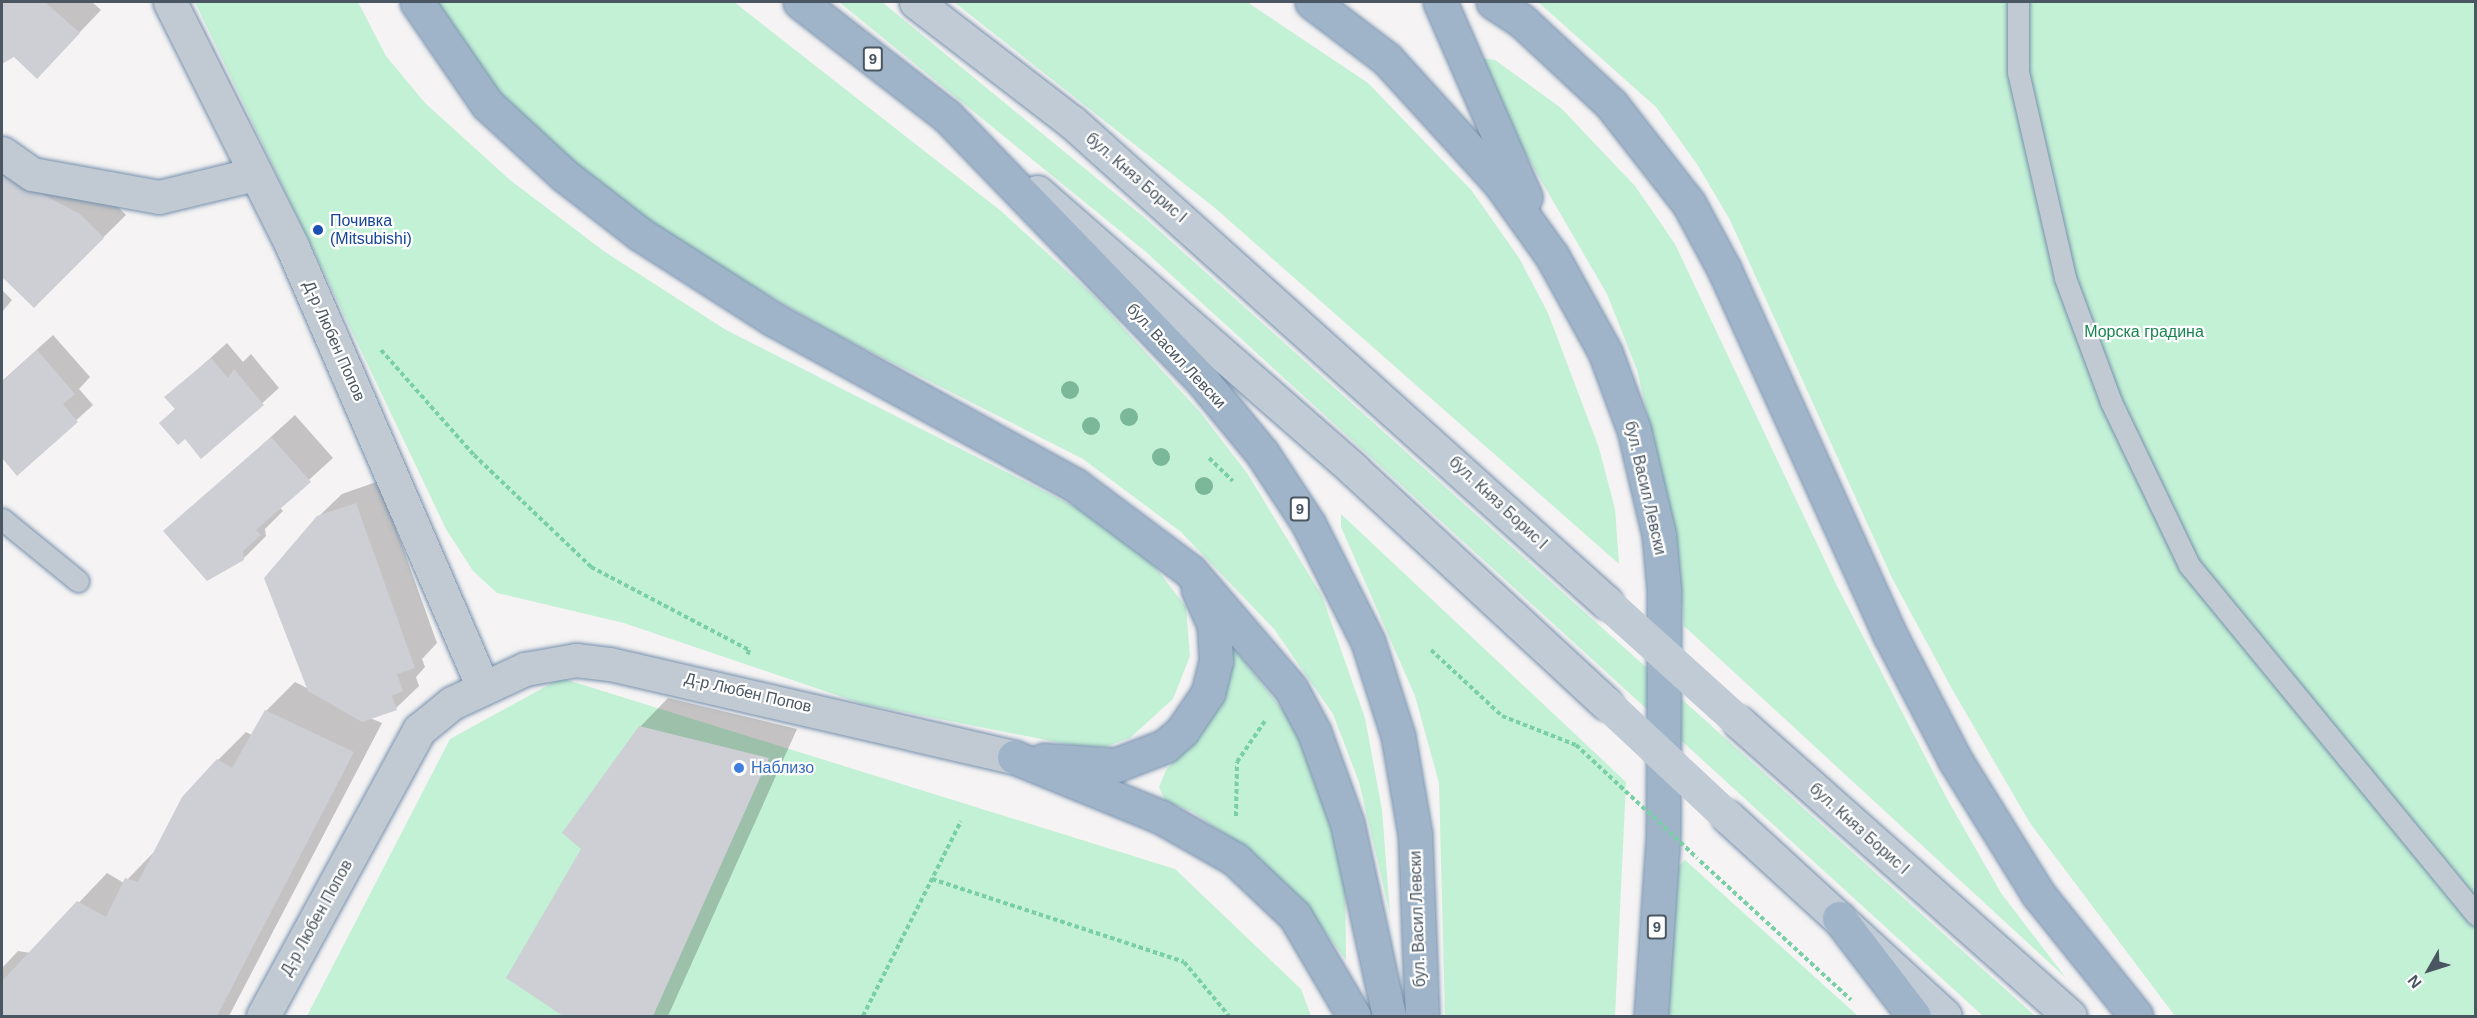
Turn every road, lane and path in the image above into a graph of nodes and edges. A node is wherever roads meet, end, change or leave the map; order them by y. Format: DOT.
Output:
graph roads {
  1 [pos="170,2"];
  2 [pos="417,2"];
  3 [pos="800,2"];
  4 [pos="916,2"];
  5 [pos="1312,2"];
  6 [pos="1440,2"];
  7 [pos="1493,2"];
  8 [pos="2018,2"];
  9 [pos="946,116"];
  10 [pos="2,153"];
  11 [pos="255,174"];
  12 [pos="1552,256"];
  13 [pos="379,347"];
  14 [pos="2,519"];
  15 [pos="1190,571"];
  16 [pos="78,581"];
  17 [pos="1431,650"];
  18 [pos="483,687"];
  19 [pos="737,690"];
  20 [pos="1268,717"];
  21 [pos="1014,757"];
  22 [pos="961,821"];
  23 [pos="1235,860"];
  24 [pos="932,879"];
  25 [pos="2475,915"];
  26 [pos="1839,918"];
  27 [pos="1860,1009"];
  28 [pos="263,1017"];
  29 [pos="863,1017"];
  30 [pos="1229,1017"];
  31 [pos="1354,1017"];
  32 [pos="1389,1017"];
  33 [pos="1422,1017"];
  34 [pos="1651,1017"];
  35 [pos="1914,1017"];
  36 [pos="1945,1017"];
  37 [pos="2070,1017"];
  38 [pos="2136,1017"];
  1 -- 11 [label="street, Д-р Любен Попов"];
  2 -- 15 [label="highway"];
  3 -- 9 [label="highway, 9"];
  4 -- 37 [label="main road, бул. Княз Борис I, bridge"];
  5 -- 12 [label="highway, бул. Васил Левски / 9"];
  6 -- 12 [label="highway"];
  7 -- 38 [label="highway"];
  8 -- 25 [label="lane"];
  9 -- 26 [label="main road, bridge"];
  9 -- 33 [label="highway, бул. Васил Левски / 9"];
  10 -- 11 [label="street"];
  11 -- 18 [label="street, Д-р Любен Попов"];
  12 -- 34 [label="highway, бул. Васил Левски / 9"];
  13 -- 19 [label="path"];
  14 -- 16 [label="lane"];
  15 -- 21 [label="highway"];
  15 -- 32 [label="highway"];
  17 -- 27 [label="path, bridge"];
  18 -- 19 [label="street, Д-р Любен Попов"];
  18 -- 28 [label="street, Д-р Любен Попов"];
  19 -- 21 [label="street, Д-р Любен Попов"];
  20 -- 23 [label="path"];
  21 -- 23 [label="highway"];
  22 -- 24 [label="path"];
  23 -- 31 [label="highway"];
  24 -- 29 [label="path"];
  24 -- 30 [label="path"];
  26 -- 35 [label="highway"];
  26 -- 36 [label="main road"];
}
